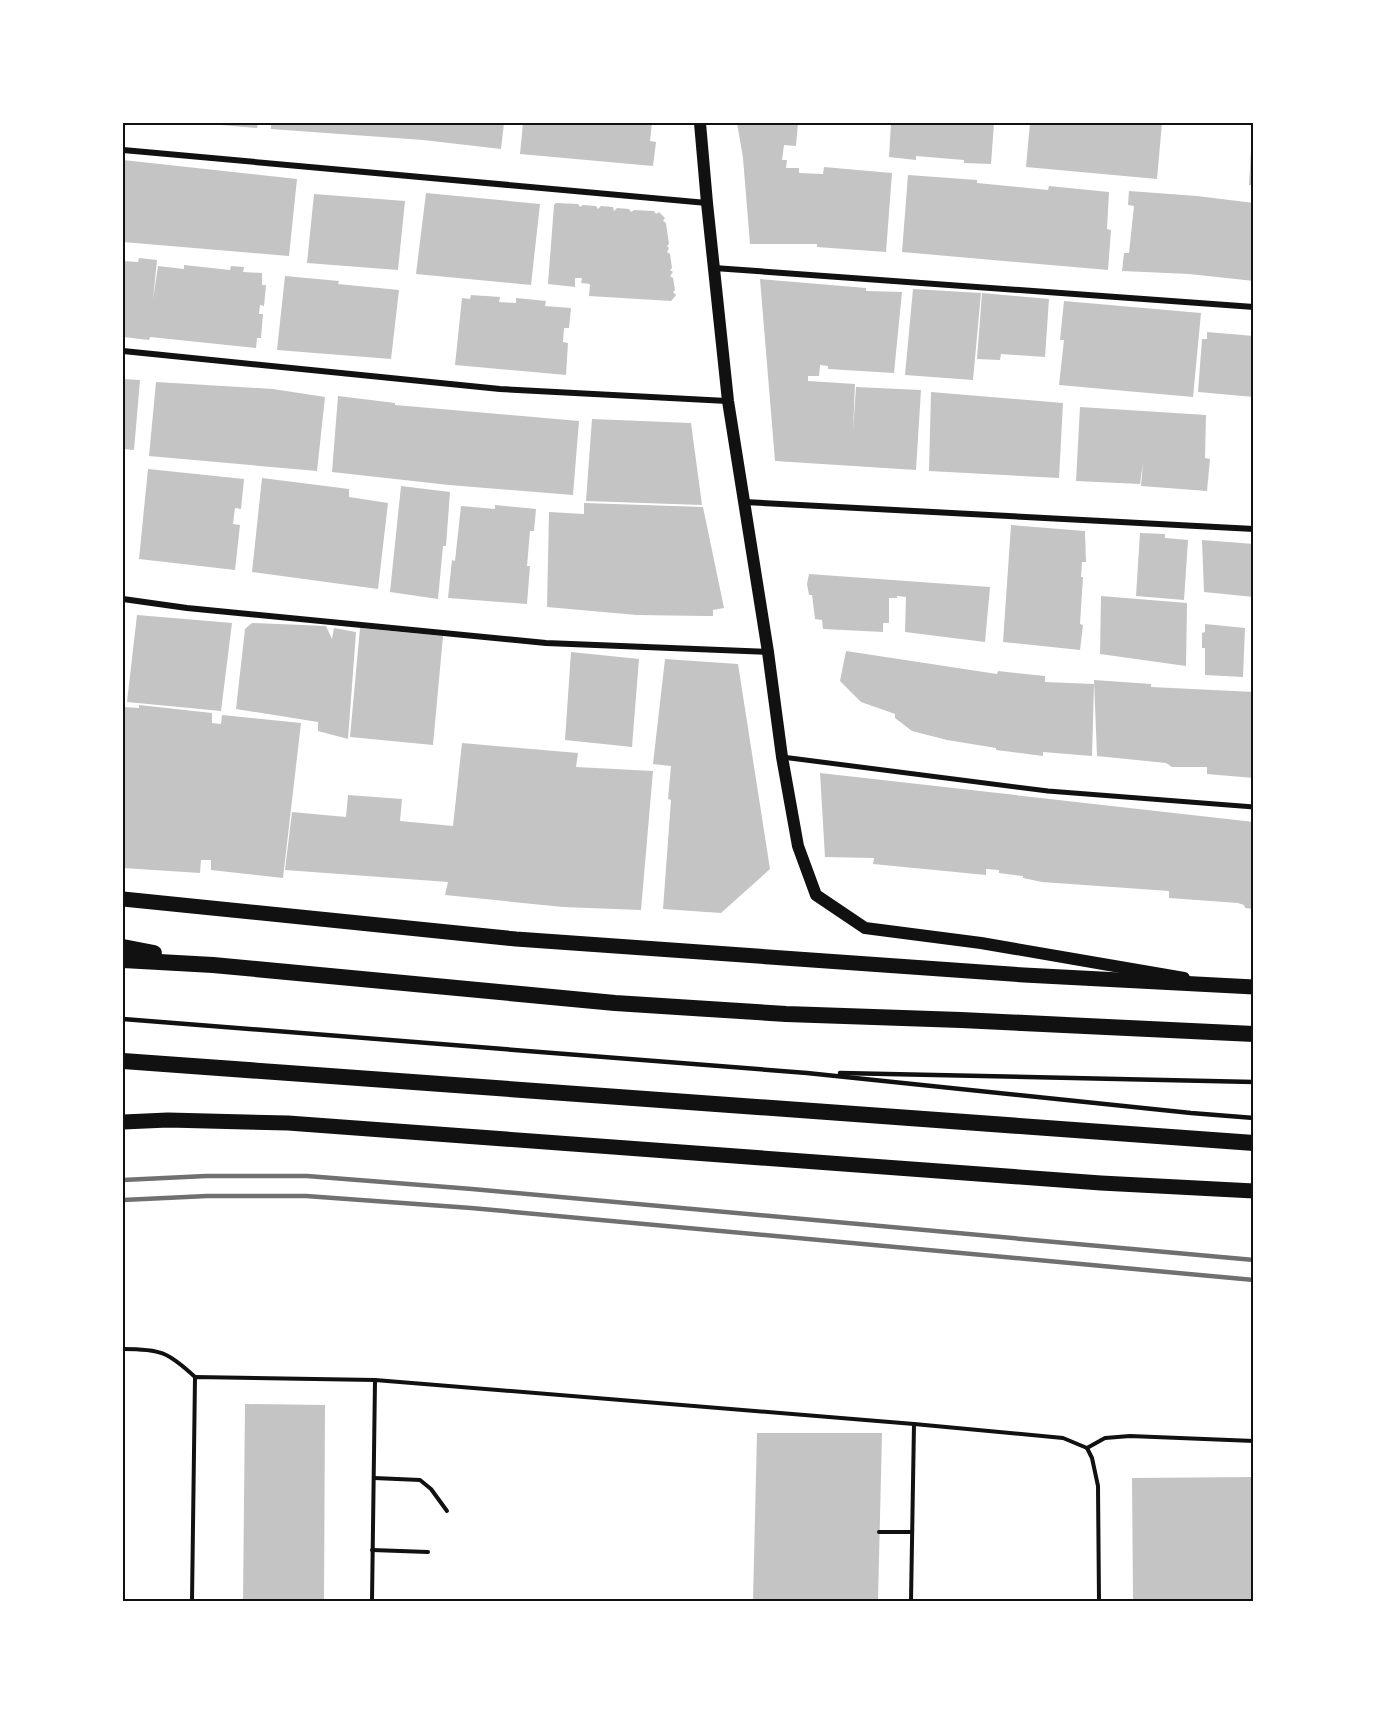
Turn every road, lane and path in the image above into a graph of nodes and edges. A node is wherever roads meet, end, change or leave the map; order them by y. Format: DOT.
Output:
graph roads {
  1 [pos="700,123"];
  2 [pos="123,150"];
  3 [pos="707,203"];
  4 [pos="714,268"];
  5 [pos="1254,307"];
  6 [pos="123,351"];
  7 [pos="728,401"];
  8 [pos="744,502"];
  9 [pos="1254,529"];
  10 [pos="123,599"];
  11 [pos="768,652"];
  12 [pos="782,757"];
  13 [pos="1254,807"];
  14 [pos="123,899"];
  15 [pos="123,947"];
  16 [pos="123,960"];
  17 [pos="213,965"];
  18 [pos="1236,987"];
  19 [pos="1254,987"];
  20 [pos="123,1019"];
  21 [pos="1254,1034"];
  22 [pos="127,1062"];
  23 [pos="807,1073"];
  24 [pos="1254,1082"];
  25 [pos="1254,1118"];
  26 [pos="123,1122"];
  27 [pos="1254,1143"];
  28 [pos="1254,1191"];
  29 [pos="123,1349"];
  30 [pos="195,1377"];
  31 [pos="375,1380"];
  32 [pos="914,1424"];
  33 [pos="1254,1441"];
  34 [pos="1087,1448"];
  35 [pos="374,1478"];
  36 [pos="447,1511"];
  37 [pos="879,1532"];
  38 [pos="912,1532"];
  39 [pos="372,1550"];
  40 [pos="428,1552"];
  41 [pos="192,1601"];
  42 [pos="372,1601"];
  43 [pos="910,1601"];
  44 [pos="1099,1601"];
  1 -- 3 [label="main road"];
  2 -- 3 [label="street"];
  3 -- 4 [label="main road"];
  4 -- 5 [label="street"];
  4 -- 7 [label="main road"];
  6 -- 7 [label="street"];
  7 -- 8 [label="main road"];
  8 -- 9 [label="street"];
  8 -- 11 [label="main road"];
  10 -- 11 [label="street"];
  11 -- 12 [label="main road"];
  12 -- 13 [label="street"];
  12 -- 18 [label="main road"];
  14 -- 18 [label="main road"];
  15 -- 17 [label="highway"];
  16 -- 17 [label="highway"];
  17 -- 21 [label="highway"];
  18 -- 19 [label="main road"];
  20 -- 23 [label="lane"];
  22 -- 27 [label="highway"];
  23 -- 24 [label="lane"];
  23 -- 25 [label="lane"];
  26 -- 28 [label="main road"];
  29 -- 30 [label="path"];
  30 -- 31 [label="path"];
  30 -- 41 [label="path"];
  31 -- 32 [label="path"];
  31 -- 35 [label="path"];
  32 -- 34 [label="path"];
  32 -- 38 [label="path"];
  33 -- 34 [label="path"];
  34 -- 44 [label="path"];
  35 -- 36 [label="path"];
  35 -- 39 [label="path"];
  37 -- 38 [label="path"];
  38 -- 43 [label="path"];
  39 -- 40 [label="path"];
  39 -- 42 [label="path"];
}
